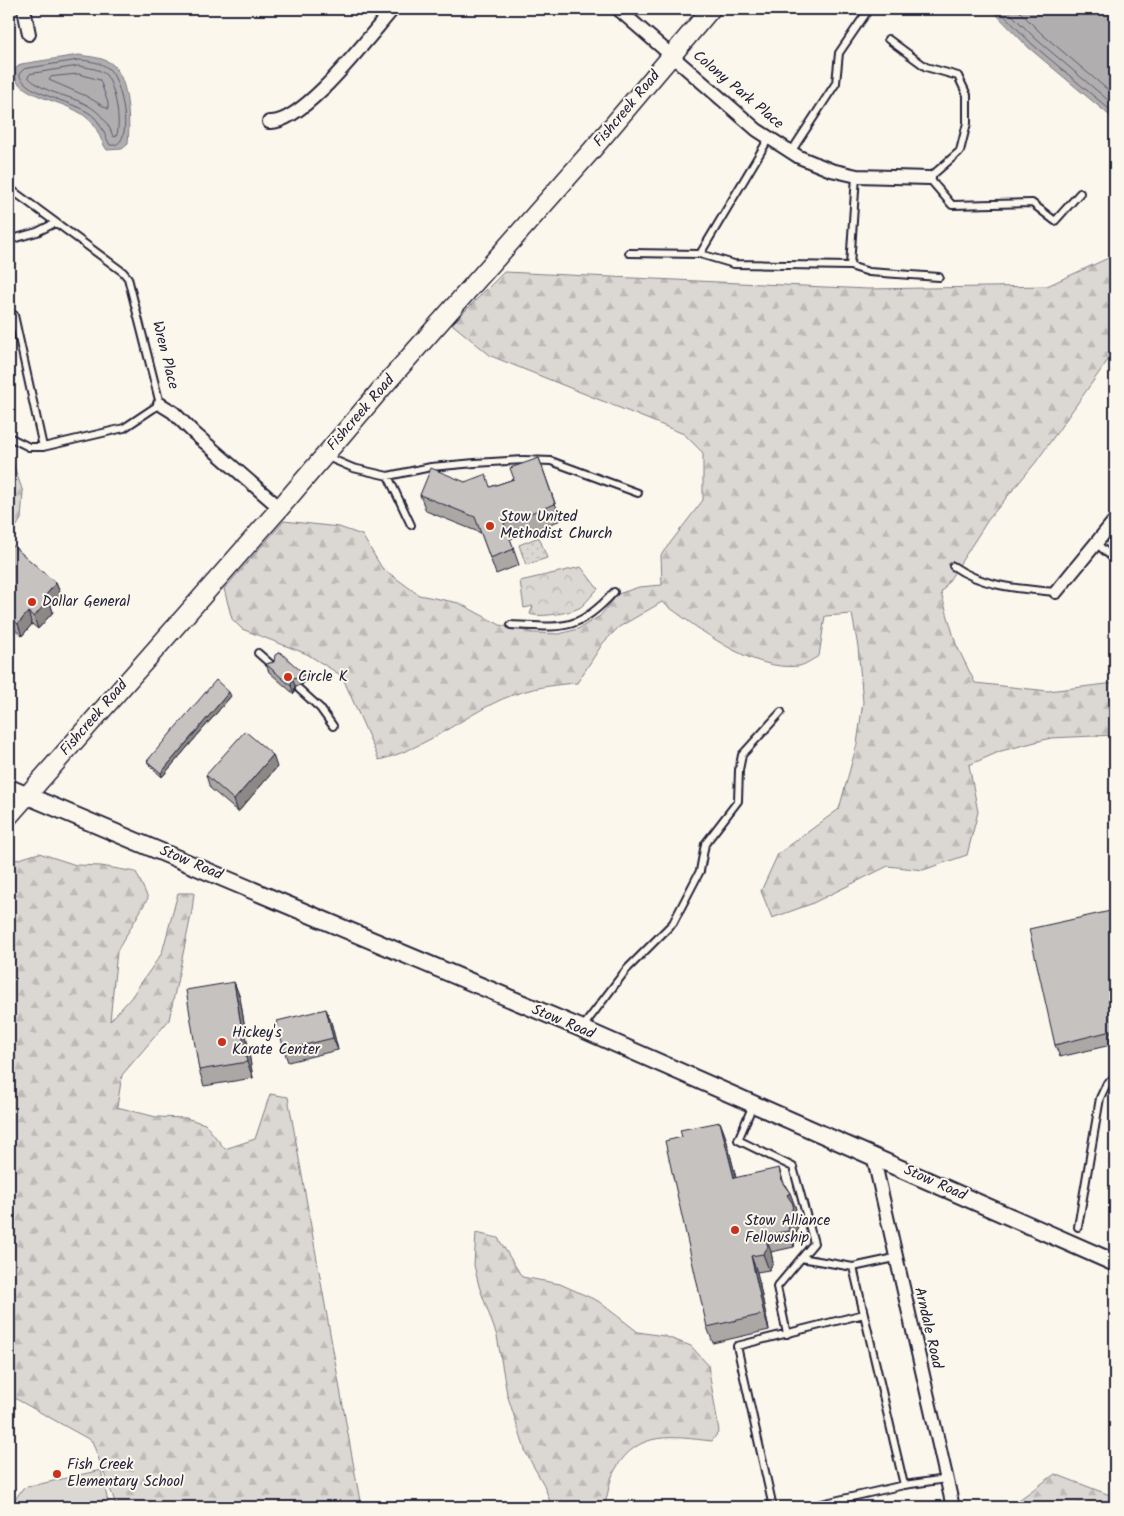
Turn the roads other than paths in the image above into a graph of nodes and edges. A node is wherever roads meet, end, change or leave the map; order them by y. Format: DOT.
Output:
graph roads {
  1 [pos="24,9"];
  2 [pos="393,9"];
  3 [pos="618,9"];
  4 [pos="711,9"];
  5 [pos="867,12"];
  6 [pos="29,34"];
  7 [pos="888,39"];
  8 [pos="672,55"];
  9 [pos="269,122"];
  10 [pos="769,138"];
  11 [pos="791,152"];
  12 [pos="856,176"];
  13 [pos="929,178"];
  14 [pos="9,188"];
  15 [pos="1080,193"];
  16 [pos="54,223"];
  17 [pos="9,240"];
  18 [pos="628,253"];
  19 [pos="700,254"];
  20 [pos="850,266"];
  21 [pos="938,277"];
  22 [pos="14,315"];
  23 [pos="160,404"];
  24 [pos="9,437"];
  25 [pos="43,447"];
  26 [pos="324,456"];
  27 [pos="403,474"];
  28 [pos="388,476"];
  29 [pos="394,491"];
  30 [pos="638,493"];
  31 [pos="280,508"];
  32 [pos="1115,520"];
  33 [pos="411,525"];
  34 [pos="1096,542"];
  35 [pos="1115,560"];
  36 [pos="953,566"];
  37 [pos="614,592"];
  38 [pos="1056,592"];
  39 [pos="511,625"];
  40 [pos="258,653"];
  41 [pos="274,667"];
  42 [pos="299,689"];
  43 [pos="781,712"];
  44 [pos="333,726"];
  45 [pos="9,788"];
  46 [pos="26,795"];
  47 [pos="9,816"];
  48 [pos="581,1029"];
  49 [pos="1115,1079"];
  50 [pos="754,1103"];
  51 [pos="873,1155"];
  52 [pos="1078,1227"];
  53 [pos="802,1258"];
  54 [pos="895,1258"];
  55 [pos="1115,1263"];
  56 [pos="853,1267"];
  57 [pos="864,1314"];
  58 [pos="787,1334"];
  59 [pos="946,1479"];
  60 [pos="904,1485"];
  61 [pos="773,1507"];
  62 [pos="808,1507"];
  63 [pos="953,1507"];
  1 -- 6 [label="street"];
  2 -- 9 [label="street"];
  3 -- 8 [label="street, Colony Park Place"];
  4 -- 8 [label="main road, Fishcreek Road"];
  5 -- 11 [label="lane"];
  7 -- 13 [label="lane"];
  8 -- 10 [label="street, Colony Park Place"];
  8 -- 26 [label="main road, Fishcreek Road"];
  10 -- 11 [label="street, Colony Park Place"];
  10 -- 19 [label="lane"];
  11 -- 12 [label="street, Colony Park Place"];
  12 -- 13 [label="street, Colony Park Place"];
  12 -- 20 [label="lane"];
  13 -- 15 [label="lane"];
  14 -- 16 [label="lane, Wren Place"];
  16 -- 17 [label="lane"];
  16 -- 23 [label="lane, Wren Place"];
  18 -- 19 [label="lane"];
  19 -- 20 [label="lane"];
  20 -- 21 [label="lane"];
  22 -- 25 [label="lane"];
  23 -- 25 [label="lane"];
  23 -- 31 [label="street, Wren Place"];
  24 -- 25 [label="lane"];
  26 -- 28 [label="lane"];
  26 -- 31 [label="main road, Fishcreek Road"];
  27 -- 28 [label="lane"];
  27 -- 29 [label="lane"];
  27 -- 30 [label="lane"];
  28 -- 29 [label="lane"];
  29 -- 33 [label="lane"];
  31 -- 46 [label="main road, Fishcreek Road"];
  32 -- 34 [label="street"];
  34 -- 35 [label="lane"];
  34 -- 38 [label="street"];
  36 -- 38 [label="lane"];
  37 -- 39 [label="lane"];
  40 -- 41 [label="lane"];
  42 -- 44 [label="lane"];
  43 -- 48 [label="lane"];
  45 -- 46 [label="street, Stow Road"];
  46 -- 47 [label="main road, Fishcreek Road"];
  46 -- 48 [label="street, Stow Road"];
  48 -- 50 [label="street, Stow Road"];
  49 -- 52 [label="lane"];
  50 -- 51 [label="street, Stow Road"];
  50 -- 53 [label="lane"];
  51 -- 54 [label="street, Arndale Road"];
  51 -- 55 [label="street, Stow Road"];
  53 -- 56 [label="lane"];
  53 -- 58 [label="lane"];
  54 -- 56 [label="lane"];
  54 -- 59 [label="street, Arndale Road"];
  56 -- 57 [label="lane"];
  57 -- 58 [label="lane"];
  57 -- 60 [label="lane"];
  58 -- 61 [label="lane"];
  59 -- 60 [label="lane"];
  59 -- 63 [label="street, Arndale Road"];
  60 -- 62 [label="lane"];
}
